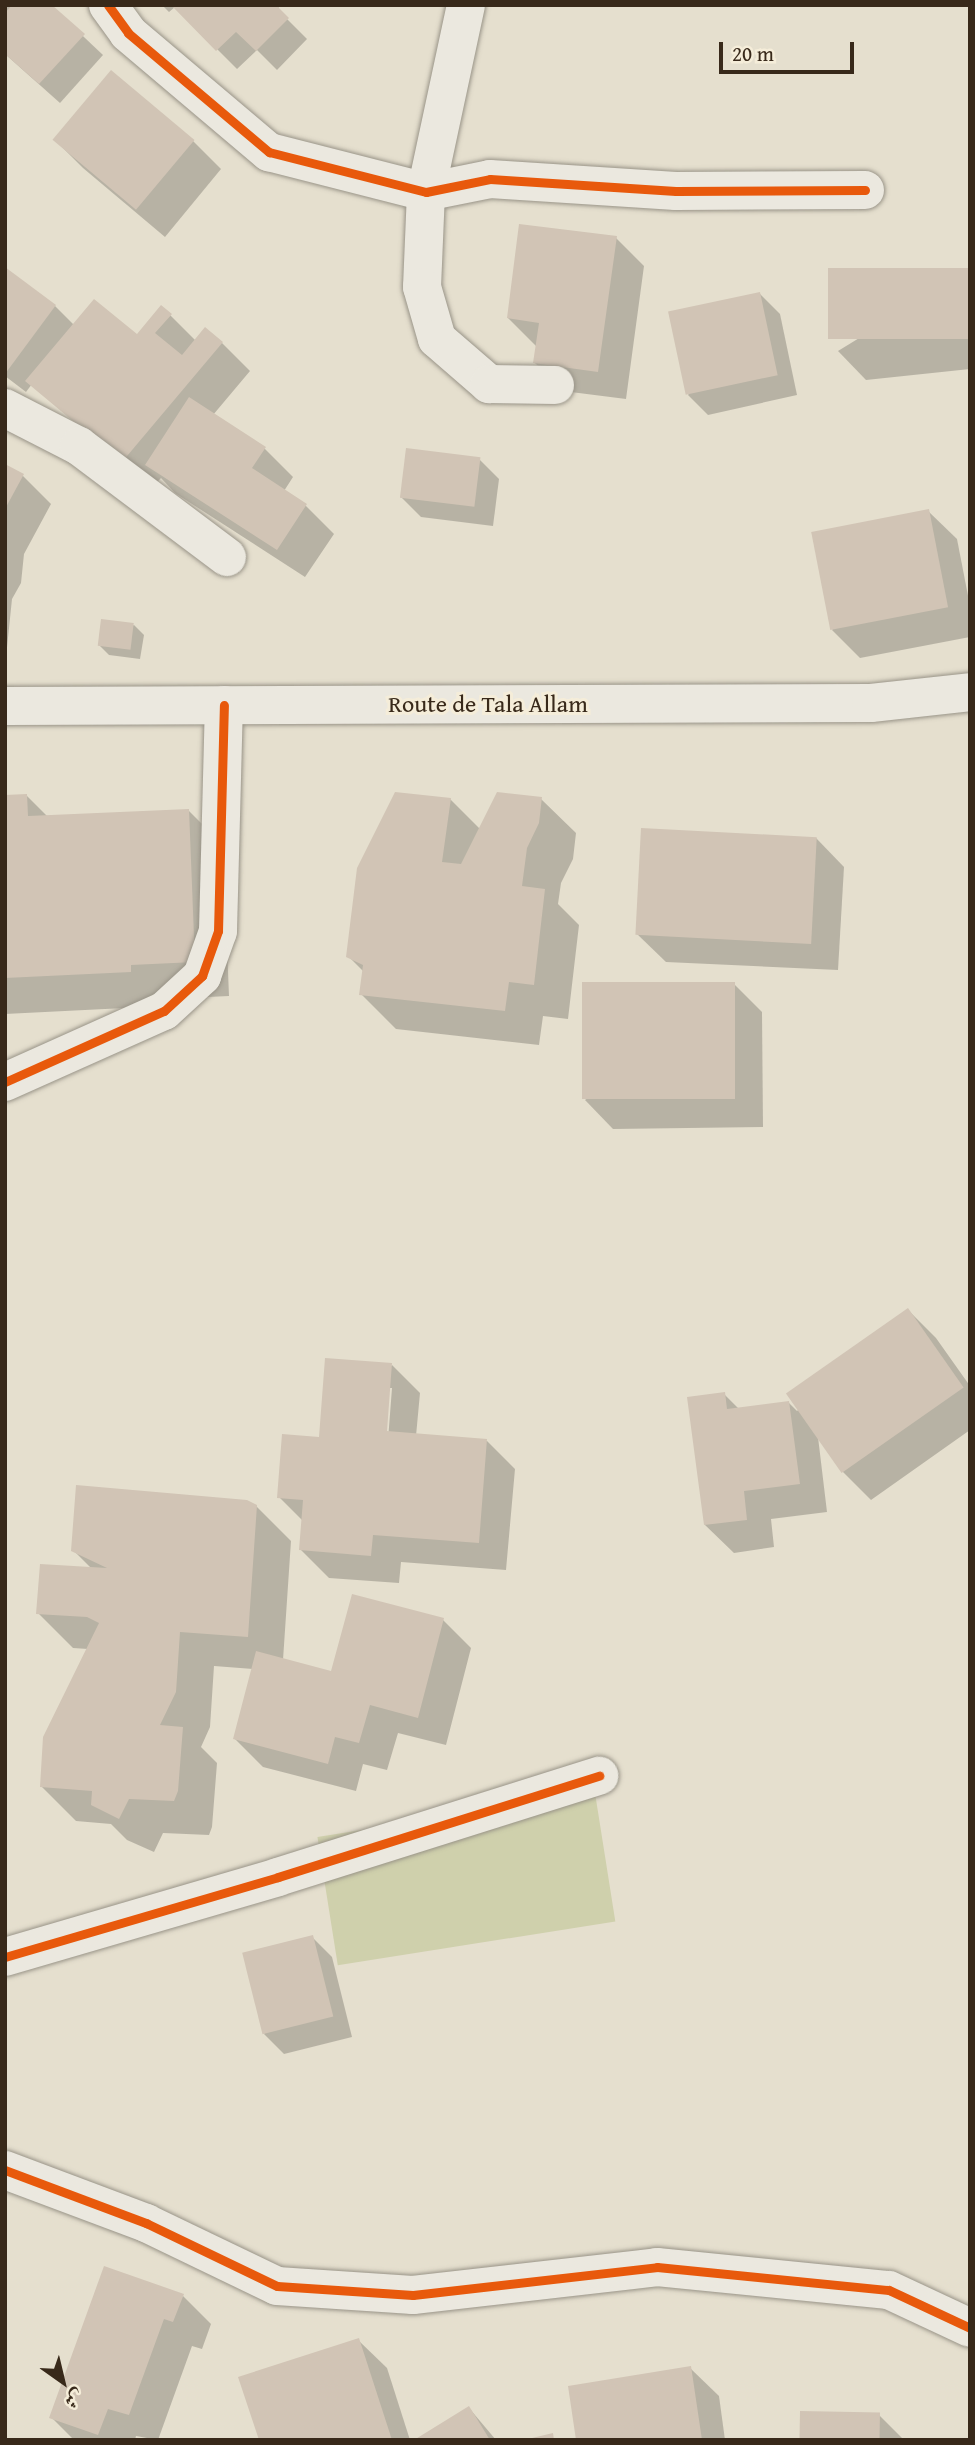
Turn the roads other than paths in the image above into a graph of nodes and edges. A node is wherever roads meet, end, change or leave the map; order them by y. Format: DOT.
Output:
graph roads {
  1 [pos="108,5"];
  2 [pos="466,5"];
  3 [pos="865,190"];
  4 [pos="426,192"];
  5 [pos="555,385"];
  6 [pos="5,408"];
  7 [pos="227,557"];
  8 [pos="970,692"];
  9 [pos="224,705"];
  10 [pos="5,706"];
  11 [pos="5,1082"];
  12 [pos="599,1776"];
  13 [pos="5,1957"];
  14 [pos="5,2170"];
  15 [pos="970,2328"];
  1 -- 4 [label="street"];
  2 -- 4 [label="street"];
  3 -- 4 [label="street"];
  4 -- 5 [label="street"];
  6 -- 7 [label="street"];
  8 -- 9 [label="street, Route de Tala Allam"];
  9 -- 10 [label="street, Route de Tala Allam"];
  9 -- 11 [label="street"];
  12 -- 13 [label="street"];
  14 -- 15 [label="street"];
}
